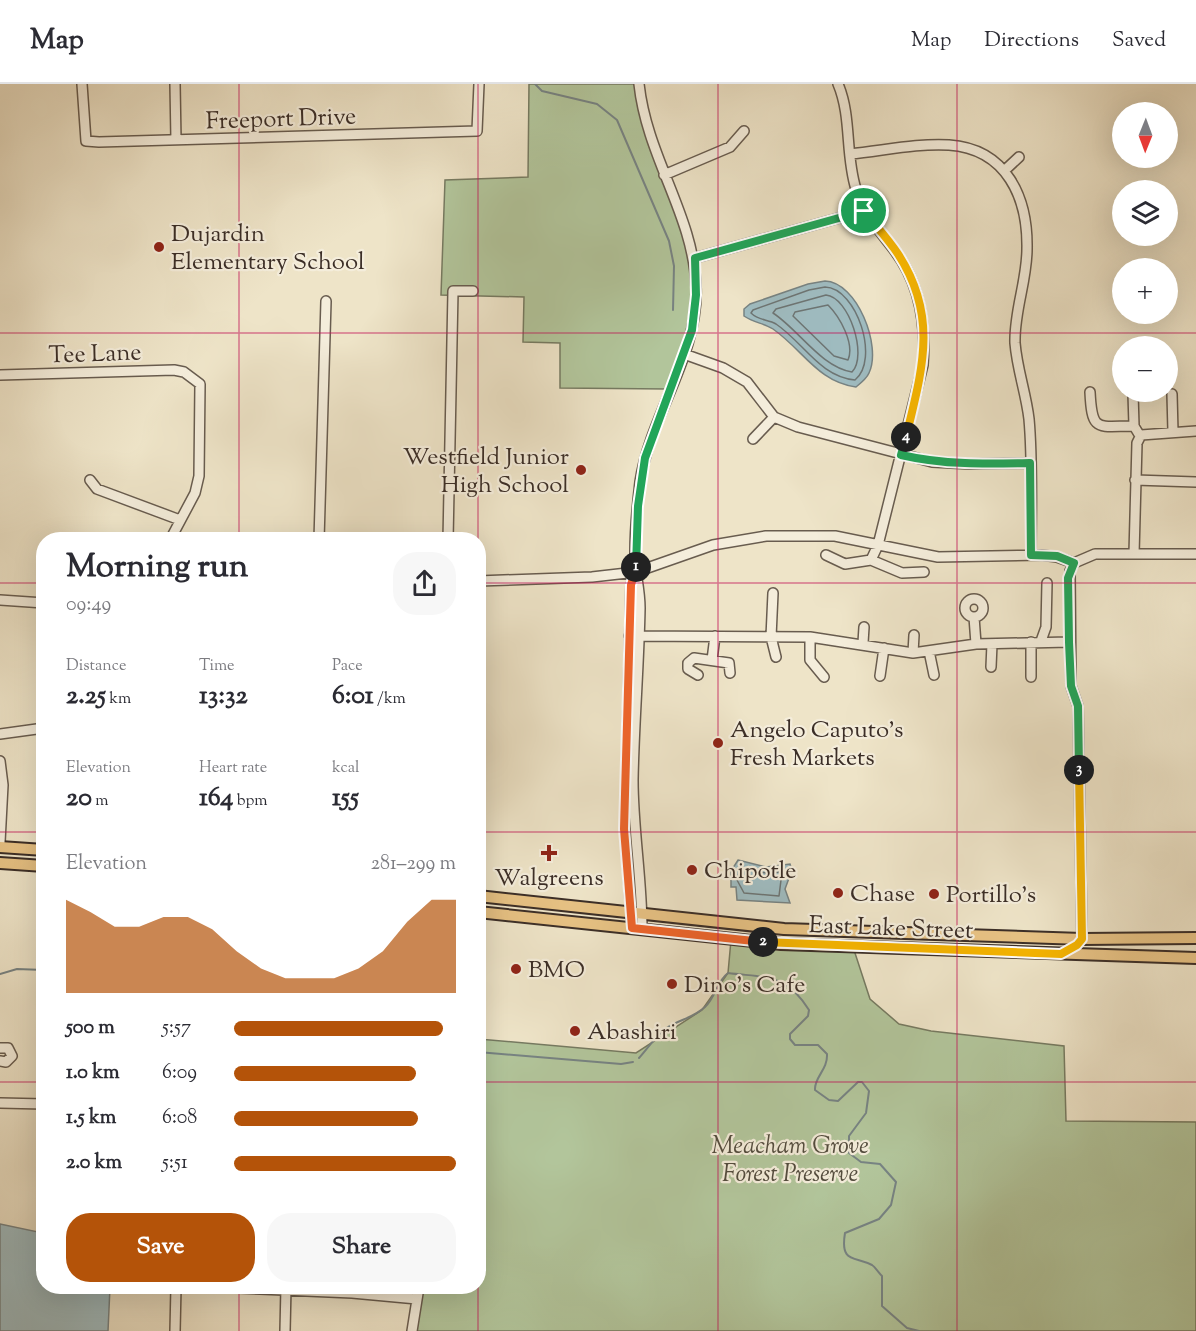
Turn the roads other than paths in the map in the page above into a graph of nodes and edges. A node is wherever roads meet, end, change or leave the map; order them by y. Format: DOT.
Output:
graph roads {
  1 [pos="82,84"];
  2 [pos="175,84"];
  3 [pos="479,84"];
  4 [pos="639,84"];
  5 [pos="838,84"];
  6 [pos="744,131"];
  7 [pos="176,140"];
  8 [pos="850,154"];
  9 [pos="1019,157"];
  10 [pos="1004,171"];
  11 [pos="664,175"];
  12 [pos="864,211"];
  13 [pos="695,258"];
  14 [pos="473,291"];
  15 [pos="326,301"];
  16 [pos="684,354"];
  17 [pos="0,375"];
  18 [pos="1090,393"];
  19 [pos="1133,402"];
  20 [pos="1172,402"];
  21 [pos="774,417"];
  22 [pos="1134,426"];
  23 [pos="1196,431"];
  24 [pos="1173,432"];
  25 [pos="1140,436"];
  26 [pos="753,439"];
  27 [pos="901,455"];
  28 [pos="1030,463"];
  29 [pos="90,480"];
  30 [pos="1135,480"];
  31 [pos="1196,482"];
  32 [pos="180,520"];
  33 [pos="174,532"];
  34 [pos="319,532"];
  35 [pos="448,532"];
  36 [pos="878,545"];
  37 [pos="1134,554"];
  38 [pos="1196,554"];
  39 [pos="826,555"];
  40 [pos="1031,555"];
  41 [pos="871,560"];
  42 [pos="1074,563"];
  43 [pos="636,572"];
  44 [pos="924,572"];
  45 [pos="486,581"];
  46 [pos="1047,583"];
  47 [pos="773,593"];
  48 [pos="0,600"];
  49 [pos="36,602"];
  50 [pos="974,617"];
  51 [pos="864,627"];
  52 [pos="914,635"];
  53 [pos="634,636"];
  54 [pos="715,636"];
  55 [pos="771,637"];
  56 [pos="810,637"];
  57 [pos="1036,642"];
  58 [pos="1069,642"];
  59 [pos="863,644"];
  60 [pos="976,644"];
  61 [pos="992,644"];
  62 [pos="884,648"];
  63 [pos="929,651"];
  64 [pos="913,653"];
  65 [pos="776,657"];
  66 [pos="712,660"];
  67 [pos="991,667"];
  68 [pos="730,673"];
  69 [pos="698,675"];
  70 [pos="934,675"];
  71 [pos="880,676"];
  72 [pos="1031,676"];
  73 [pos="824,677"];
  74 [pos="36,729"];
  75 [pos="0,734"];
  76 [pos="0,761"];
  77 [pos="0,842"];
  78 [pos="0,847"];
  79 [pos="36,849"];
  80 [pos="0,863"];
  81 [pos="36,865"];
  82 [pos="486,897"];
  83 [pos="486,913"];
  84 [pos="636,915"];
  85 [pos="637,928"];
  86 [pos="1196,938"];
  87 [pos="1082,939"];
  88 [pos="1061,954"];
  89 [pos="1196,958"];
  90 [pos="0,1048"];
  91 [pos="0,1061"];
  92 [pos="0,1103"];
  93 [pos="36,1104"];
  94 [pos="176,1294"];
  95 [pos="286,1294"];
  96 [pos="357,1294"];
  97 [pos="418,1294"];
  98 [pos="417,1299"];
  99 [pos="175,1331"];
  100 [pos="285,1331"];
  101 [pos="412,1331"];
  1 -- 7 [label="street, Freeport Drive"];
  2 -- 7 [label="street"];
  3 -- 7 [label="street, Freeport Drive"];
  4 -- 11 [label="street"];
  5 -- 8 [label="street"];
  6 -- 11 [label="street"];
  8 -- 10 [label="street"];
  8 -- 12 [label="street"];
  9 -- 10 [label="street"];
  10 -- 28 [label="street"];
  11 -- 13 [label="street"];
  12 -- 13 [label="street"];
  12 -- 27 [label="street"];
  13 -- 16 [label="street"];
  14 -- 35 [label="street"];
  15 -- 34 [label="street"];
  16 -- 21 [label="street"];
  16 -- 43 [label="street"];
  17 -- 32 [label="street, Tee Lane"];
  18 -- 22 [label="street"];
  19 -- 22 [label="street"];
  20 -- 24 [label="street"];
  21 -- 26 [label="street"];
  21 -- 27 [label="street"];
  22 -- 25 [label="street"];
  23 -- 24 [label="street"];
  24 -- 25 [label="street"];
  25 -- 30 [label="street"];
  27 -- 28 [label="street"];
  27 -- 36 [label="street"];
  28 -- 40 [label="street"];
  29 -- 32 [label="street"];
  30 -- 31 [label="street"];
  30 -- 37 [label="street"];
  32 -- 33 [label="street"];
  36 -- 40 [label="street"];
  36 -- 41 [label="street"];
  36 -- 43 [label="street"];
  37 -- 38 [label="street"];
  37 -- 42 [label="street"];
  39 -- 41 [label="street"];
  40 -- 42 [label="street"];
  41 -- 44 [label="street"];
  42 -- 58 [label="street"];
  43 -- 45 [label="street"];
  43 -- 53 [label="street"];
  46 -- 57 [label="street"];
  47 -- 55 [label="street"];
  48 -- 49 [label="street"];
  50 -- 60 [label="street"];
  51 -- 59 [label="street"];
  52 -- 64 [label="street"];
  53 -- 54 [label="street"];
  53 -- 84 [label="street"];
  54 -- 55 [label="street"];
  54 -- 66 [label="street"];
  55 -- 56 [label="street"];
  55 -- 65 [label="street"];
  56 -- 59 [label="street"];
  56 -- 73 [label="street"];
  57 -- 58 [label="street"];
  57 -- 61 [label="street"];
  57 -- 72 [label="street"];
  58 -- 87 [label="street"];
  59 -- 62 [label="street"];
  60 -- 61 [label="street"];
  60 -- 63 [label="street"];
  61 -- 67 [label="street"];
  62 -- 64 [label="street"];
  62 -- 71 [label="street"];
  63 -- 64 [label="street"];
  63 -- 70 [label="street"];
  66 -- 68 [label="street"];
  66 -- 69 [label="street"];
  74 -- 75 [label="street"];
  76 -- 77 [label="street"];
  78 -- 79 [label="main road"];
  80 -- 81 [label="main road"];
  82 -- 84 [label="main road, East Lake Street"];
  83 -- 85 [label="main road, East Lake Street"];
  84 -- 85 [label="street"];
  84 -- 87 [label="main road, East Lake Street"];
  85 -- 88 [label="main road, East Lake Street"];
  86 -- 87 [label="main road, East Lake Street"];
  87 -- 88 [label="main road"];
  88 -- 89 [label="main road, East Lake Street"];
  90 -- 91 [label="street"];
  92 -- 93 [label="street"];
  94 -- 99 [label="street"];
  95 -- 100 [label="street"];
  96 -- 98 [label="street"];
  97 -- 98 [label="street"];
  98 -- 101 [label="street"];
}
